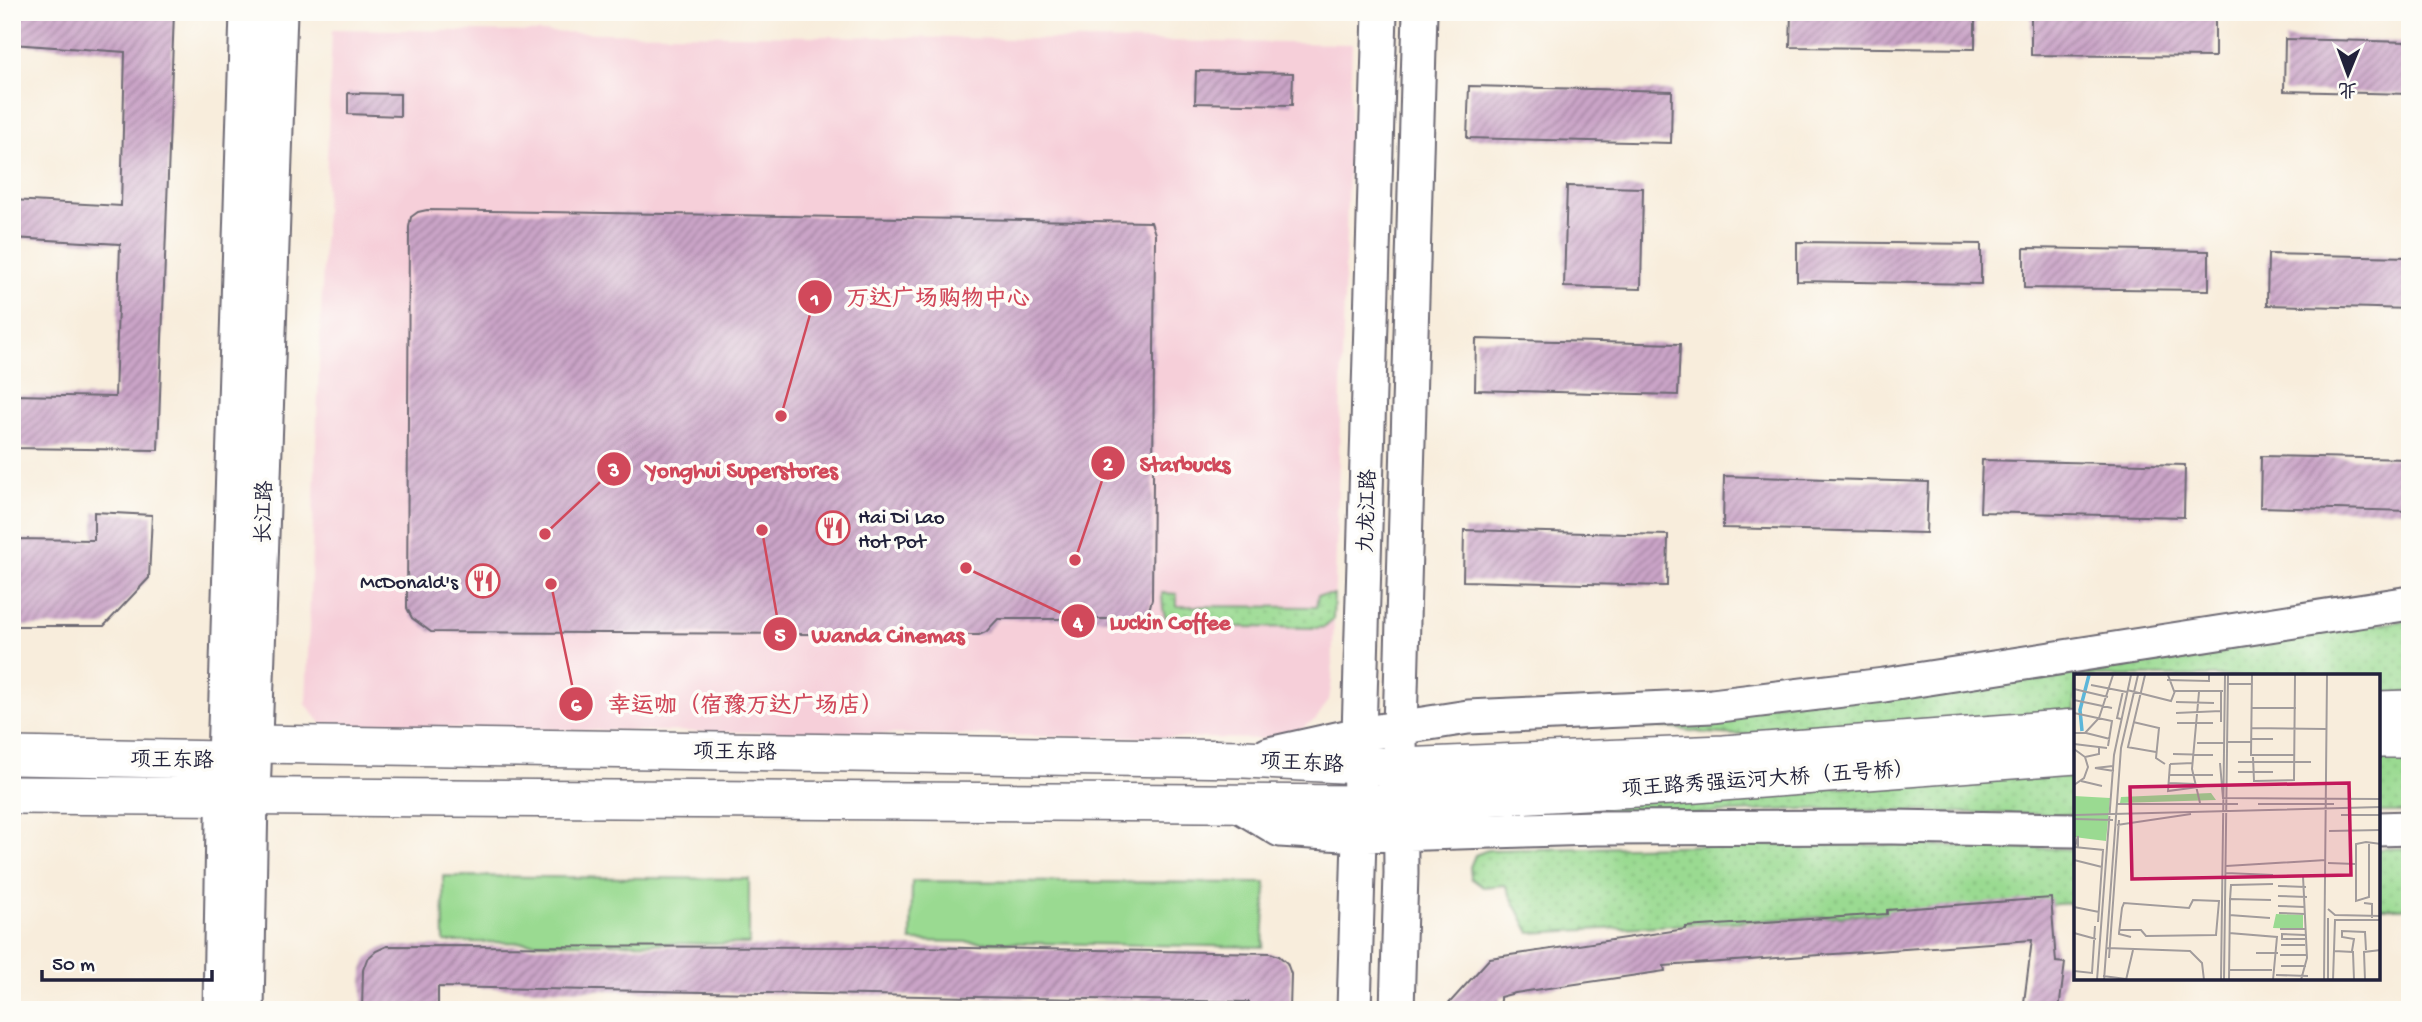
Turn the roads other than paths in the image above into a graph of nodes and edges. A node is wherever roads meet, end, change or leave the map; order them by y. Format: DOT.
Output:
graph roads {
  1 [pos="247,12"];
  2 [pos="280,12"];
  3 [pos="1380,12"];
  4 [pos="1420,12"];
  5 [pos="2410,603"];
  6 [pos="2410,709"];
  7 [pos="2380,710"];
  8 [pos="1400,728"];
  9 [pos="2074,728"];
  10 [pos="2410,738"];
  11 [pos="2380,739"];
  12 [pos="1360,750"];
  13 [pos="239,752"];
  14 [pos="2074,755"];
  15 [pos="12,756"];
  16 [pos="1460,781"];
  17 [pos="12,795"];
  18 [pos="237,797"];
  19 [pos="1401,802"];
  20 [pos="1359,820"];
  21 [pos="2410,828"];
  22 [pos="2380,829"];
  23 [pos="2074,830"];
  24 [pos="220,1010"];
  25 [pos="247,1010"];
  26 [pos="1354,1010"];
  27 [pos="1396,1010"];
  1 -- 13 [label="street, 长江路"];
  2 -- 13 [label="street, 长江路"];
  3 -- 12 [label="street, 九龙江路"];
  4 -- 8 [label="street, 九龙江路"];
  5 -- 8 [label="street"];
  6 -- 7 [label="main road"];
  8 -- 12 [label="street"];
  8 -- 19 [label="street, 九龙江路"];
  9 -- 16 [label="main road, 项王路秀强运河大桥（五号桥）"];
  10 -- 11 [label="main road"];
  12 -- 13 [label="main road, 项王东路"];
  12 -- 19 [label="main road, 项王东路"];
  12 -- 20 [label="street, 九龙江路"];
  13 -- 15 [label="main road, 项王东路"];
  13 -- 18 [label="street, 长江路"];
  14 -- 16 [label="main road, 项王路秀强运河大桥（五号桥）"];
  16 -- 19 [label="main road, 项王东路"];
  17 -- 18 [label="main road, 项王东路"];
  18 -- 20 [label="main road, 项王东路"];
  18 -- 24 [label="street, 长江路"];
  18 -- 25 [label="street, 长江路"];
  19 -- 20 [label="main road, 项王东路"];
  19 -- 23 [label="street"];
  19 -- 27 [label="street, 九龙江路"];
  20 -- 26 [label="street, 九龙江路"];
  21 -- 22 [label="street"];
}
